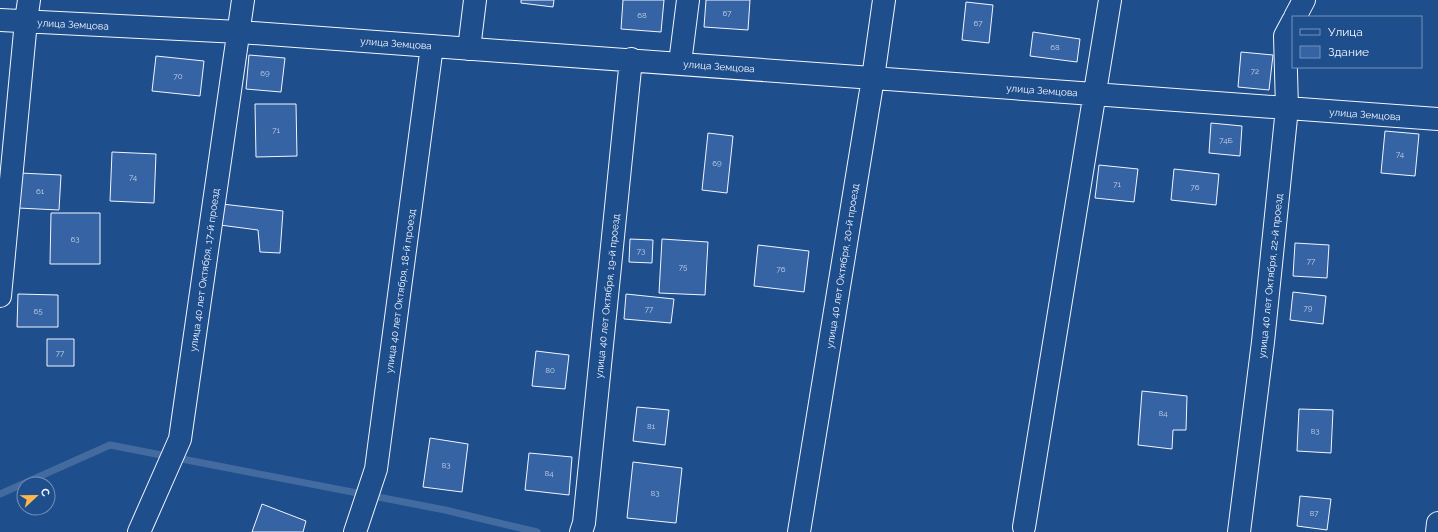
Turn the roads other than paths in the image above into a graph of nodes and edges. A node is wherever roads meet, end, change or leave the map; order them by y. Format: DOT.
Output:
graph roads {
  1 [pos="29,0"];
  2 [pos="242,0"];
  3 [pos="475,0"];
  4 [pos="688,0"];
  5 [pos="884,0"];
  6 [pos="1110,0"];
  7 [pos="1304,0"];
  8 [pos="1296,16"];
  9 [pos="0,20"];
  10 [pos="26,21"];
  11 [pos="1292,23"];
  12 [pos="239,32"];
  13 [pos="432,46"];
  14 [pos="469,49"];
  15 [pos="631,59"];
  16 [pos="680,63"];
  17 [pos="872,78"];
  18 [pos="1095,94"];
  19 [pos="1287,108"];
  20 [pos="1438,119"];
  21 [pos="0,296"];
  22 [pos="1438,523"];
  23 [pos="1024,527"];
  24 [pos="139,532"];
  25 [pos="355,532"];
  26 [pos="581,532"];
  27 [pos="799,532"];
  28 [pos="1239,532"];
  29 [pos="1437,532"];
  1 -- 10 [label="street"];
  2 -- 12 [label="street, улица 40 лет Октября, 17-й проезд"];
  3 -- 14 [label="street"];
  4 -- 16 [label="street"];
  5 -- 17 [label="street, улица 40 лет Октября, 20-й проезд"];
  6 -- 18 [label="street"];
  7 -- 8 [label="street"];
  9 -- 10 [label="street, улица Земцова"];
  10 -- 12 [label="street, улица Земцова"];
  10 -- 21 [label="street"];
  11 -- 19 [label="street, улица 40 лет Октября, 22-й проезд"];
  12 -- 13 [label="street, улица Земцова"];
  12 -- 24 [label="street, улица 40 лет Октября, 17-й проезд"];
  13 -- 14 [label="street, улица Земцова"];
  13 -- 25 [label="street, улица 40 лет Октября, 18-й проезд"];
  14 -- 15 [label="street, улица Земцова"];
  15 -- 16 [label="street, улица Земцова"];
  15 -- 26 [label="street, улица 40 лет Октября, 19-й проезд"];
  16 -- 17 [label="street, улица Земцова"];
  17 -- 18 [label="street, улица Земцова"];
  17 -- 27 [label="street, улица 40 лет Октября, 20-й проезд"];
  18 -- 19 [label="street, улица Земцова"];
  18 -- 23 [label="street"];
  19 -- 20 [label="street, улица Земцова"];
  19 -- 28 [label="street, улица 40 лет Октября, 22-й проезд"];
  22 -- 29 [label="street"];
}
